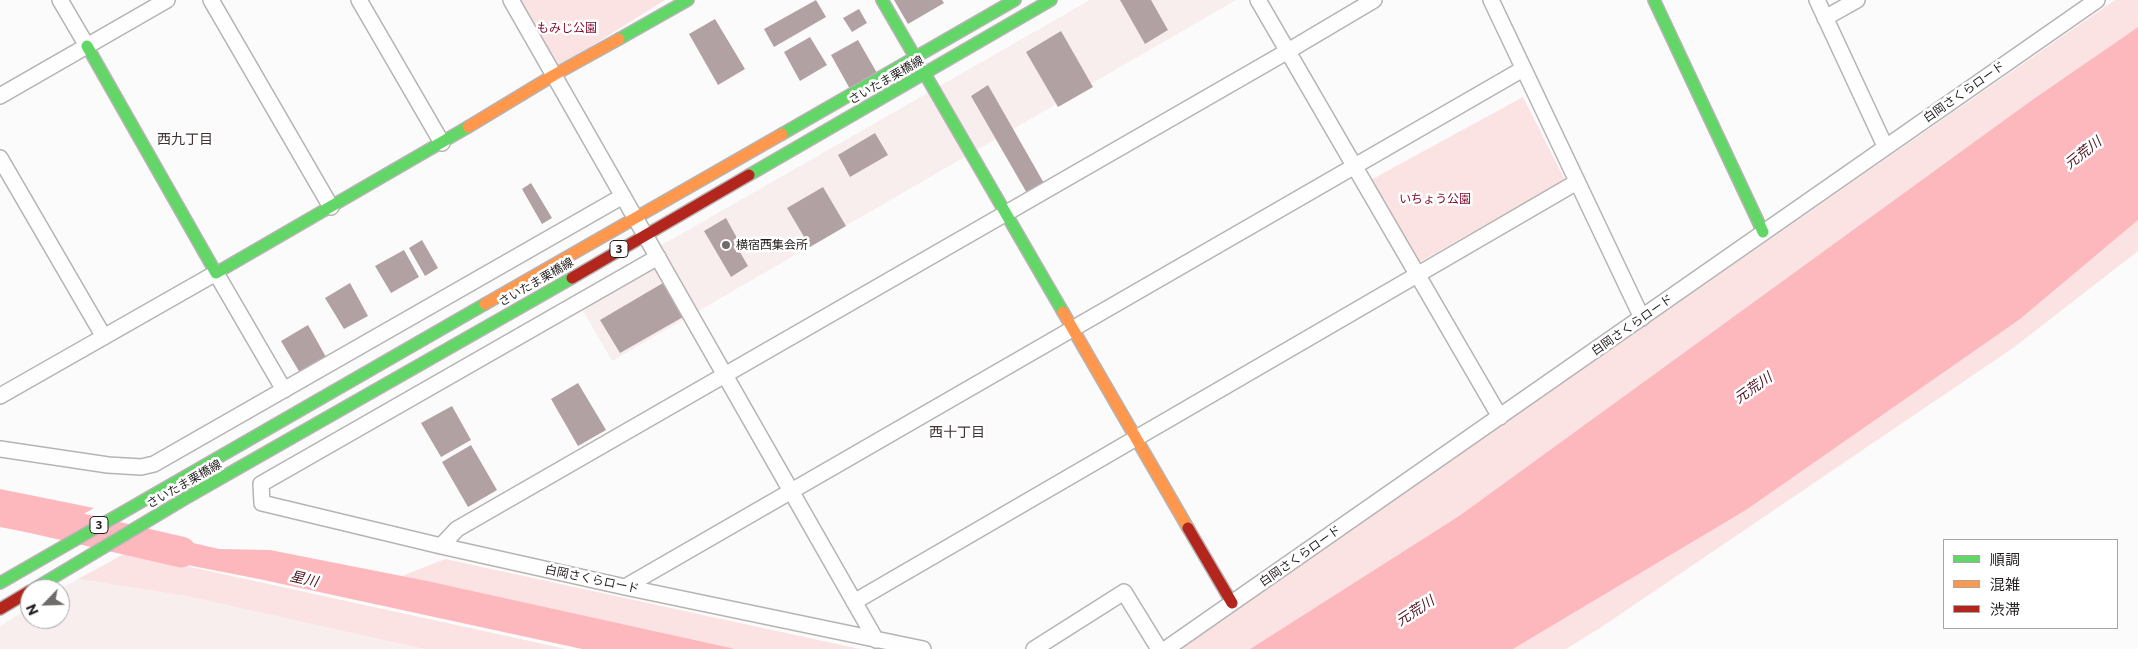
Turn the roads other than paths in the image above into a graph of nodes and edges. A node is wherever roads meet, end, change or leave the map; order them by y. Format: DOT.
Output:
graph roads {
  1 [pos="60,0"];
  2 [pos="167,0"];
  3 [pos="211,0"];
  4 [pos="359,0"];
  5 [pos="511,0"];
  6 [pos="688,0"];
  7 [pos="882,0"];
  8 [pos="1015,0"];
  9 [pos="1052,0"];
  10 [pos="1258,0"];
  11 [pos="1374,0"];
  12 [pos="1491,0"];
  13 [pos="1654,0"];
  14 [pos="1817,0"];
  15 [pos="1857,0"];
  16 [pos="2097,0"];
  17 [pos="1825,18"];
  18 [pos="87,46"];
  19 [pos="1288,51"];
  20 [pos="916,59"];
  21 [pos="1523,69"];
  22 [pos="924,74"];
  23 [pos="554,75"];
  24 [pos="0,96"];
  25 [pos="442,143"];
  26 [pos="1885,146"];
  27 [pos="0,158"];
  28 [pos="1355,166"];
  29 [pos="1577,182"];
  30 [pos="623,196"];
  31 [pos="331,207"];
  32 [pos="1006,212"];
  33 [pos="635,217"];
  34 [pos="1762,232"];
  35 [pos="645,234"];
  36 [pos="658,257"];
  37 [pos="216,272"];
  38 [pos="1418,274"];
  39 [pos="1642,318"];
  40 [pos="1072,329"];
  41 [pos="104,337"];
  42 [pos="724,375"];
  43 [pos="284,390"];
  44 [pos="0,396"];
  45 [pos="1500,417"];
  46 [pos="1136,438"];
  47 [pos="0,449"];
  48 [pos="791,491"];
  49 [pos="441,546"];
  50 [pos="51,579"];
  51 [pos="0,583"];
  52 [pos="625,587"];
  53 [pos="20,597"];
  54 [pos="854,602"];
  55 [pos="1232,603"];
  56 [pos="0,609"];
  57 [pos="876,640"];
  58 [pos="924,649"];
  59 [pos="1034,649"];
  60 [pos="1159,649"];
  61 [pos="1166,649"];
  1 -- 18 [label="street"];
  2 -- 18 [label="street"];
  3 -- 31 [label="street"];
  4 -- 25 [label="street"];
  5 -- 23 [label="street"];
  6 -- 23 [label="main road"];
  7 -- 20 [label="main road"];
  8 -- 20 [label="main road, さいたま栗橋線 / 3"];
  9 -- 22 [label="main road, さいたま栗橋線 / 3"];
  10 -- 19 [label="street"];
  11 -- 19 [label="street"];
  12 -- 21 [label="street"];
  13 -- 34 [label="main road"];
  14 -- 17 [label="street"];
  15 -- 17 [label="street"];
  16 -- 26 [label="street, 白岡さくらロード"];
  17 -- 26 [label="street"];
  18 -- 24 [label="street"];
  18 -- 37 [label="main road"];
  19 -- 28 [label="street"];
  19 -- 32 [label="street"];
  20 -- 22 [label="main road"];
  20 -- 33 [label="main road, さいたま栗橋線 / 3"];
  21 -- 28 [label="street"];
  21 -- 29 [label="street"];
  22 -- 32 [label="main road"];
  22 -- 35 [label="main road, さいたま栗橋線 / 3"];
  23 -- 25 [label="main road"];
  23 -- 30 [label="street"];
  25 -- 31 [label="main road"];
  26 -- 34 [label="street, 白岡さくらロード"];
  27 -- 41 [label="street"];
  28 -- 38 [label="street"];
  28 -- 40 [label="street"];
  29 -- 38 [label="street"];
  29 -- 39 [label="street"];
  30 -- 33 [label="street"];
  30 -- 43 [label="street"];
  31 -- 37 [label="main road"];
  32 -- 40 [label="main road"];
  32 -- 42 [label="street"];
  33 -- 35 [label="street"];
  33 -- 51 [label="main road, さいたま栗橋線 / 3"];
  34 -- 39 [label="street, 白岡さくらロード"];
  35 -- 36 [label="street"];
  35 -- 50 [label="main road, さいたま栗橋線 / 3"];
  36 -- 42 [label="street"];
  36 -- 49 [label="street, 白岡さくらロード"];
  37 -- 41 [label="street"];
  37 -- 43 [label="street"];
  38 -- 45 [label="street"];
  38 -- 46 [label="street"];
  39 -- 45 [label="street, 白岡さくらロード"];
  40 -- 46 [label="main road"];
  40 -- 48 [label="street"];
  41 -- 44 [label="street"];
  42 -- 48 [label="street"];
  42 -- 49 [label="street"];
  43 -- 47 [label="street"];
  45 -- 55 [label="street, 白岡さくらロード"];
  46 -- 54 [label="street"];
  46 -- 55 [label="main road"];
  48 -- 52 [label="street"];
  48 -- 54 [label="street"];
  49 -- 52 [label="street, 白岡さくらロード"];
  52 -- 57 [label="street, 白岡さくらロード"];
  53 -- 56 [label="main road"];
  54 -- 57 [label="street"];
  55 -- 61 [label="street, 白岡さくらロード"];
  57 -- 58 [label="street, 白岡さくらロード"];
  59 -- 60 [label="street"];
}
